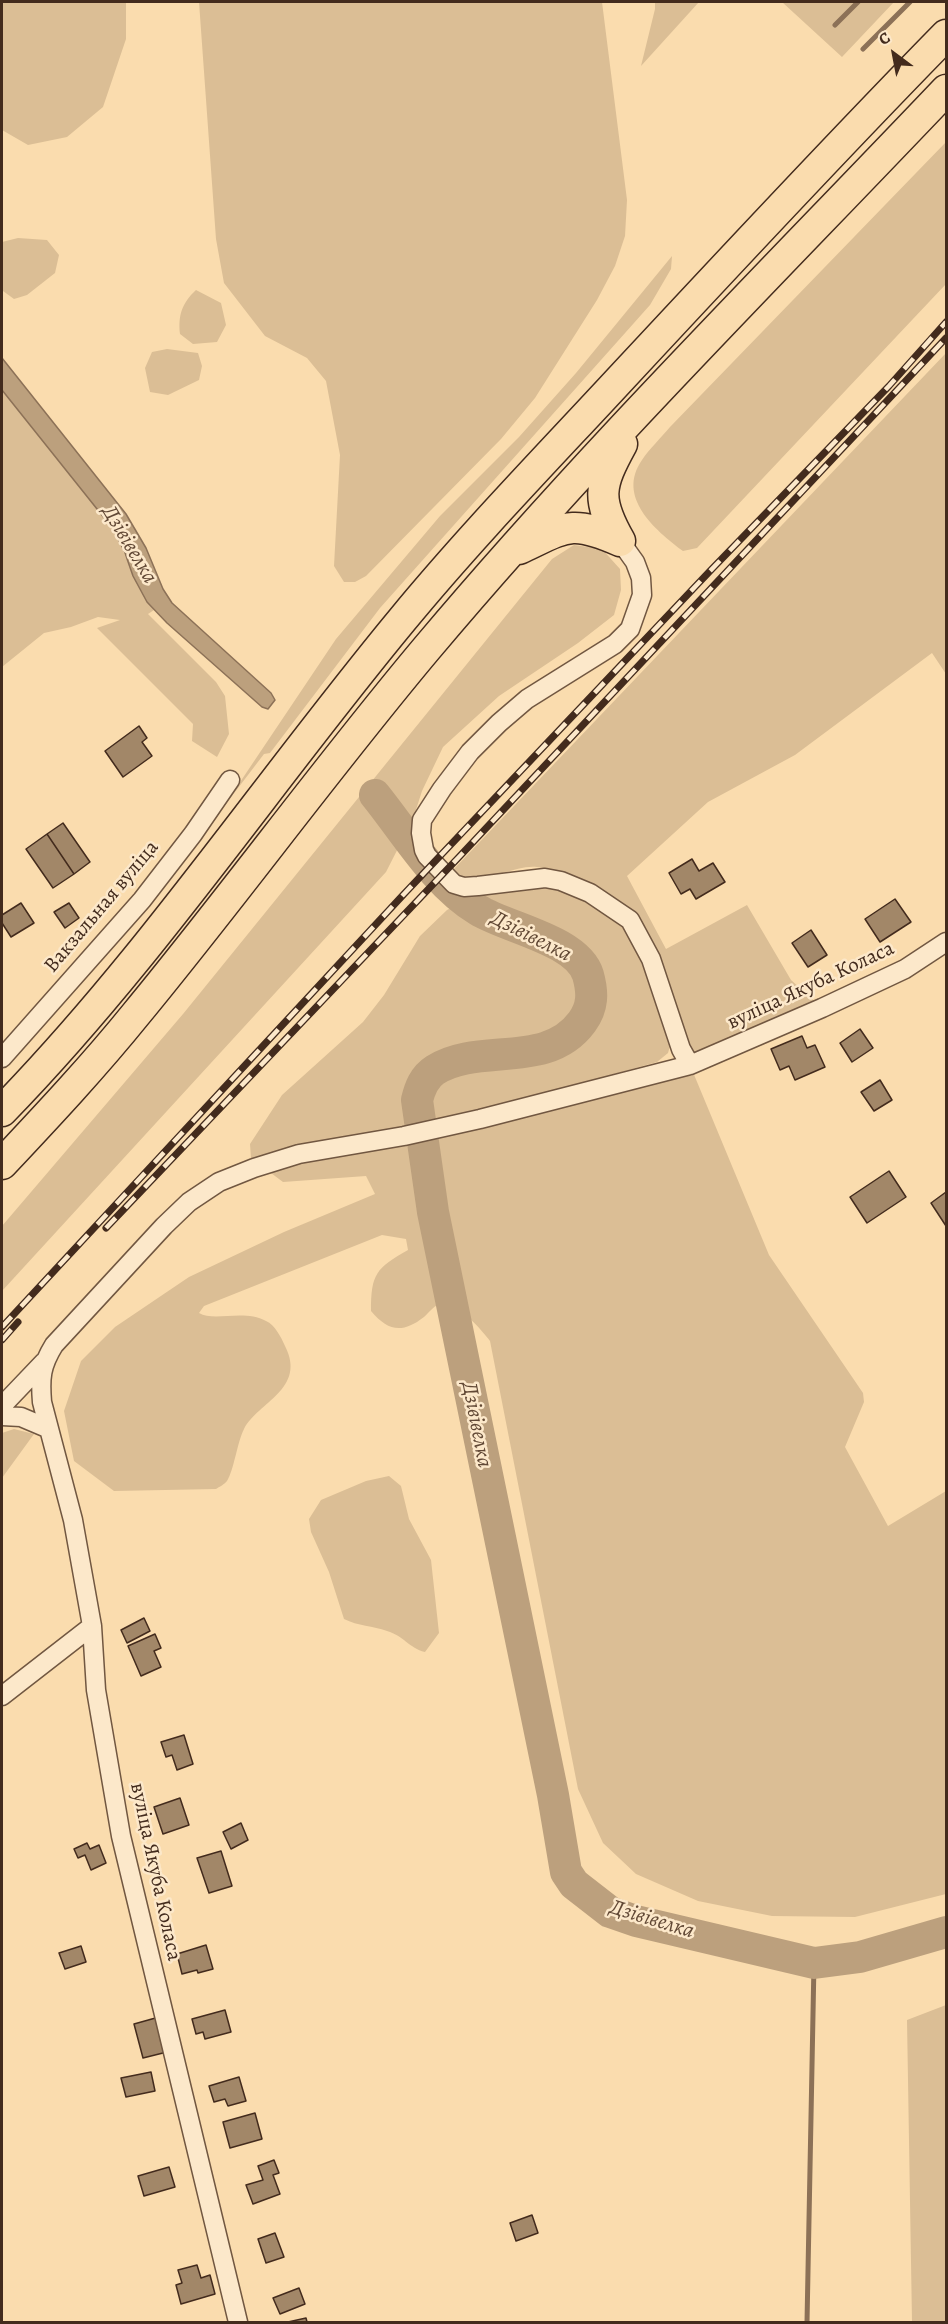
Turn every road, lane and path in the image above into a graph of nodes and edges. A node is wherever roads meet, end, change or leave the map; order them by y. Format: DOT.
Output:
graph roads {
  1 [pos="946,35"];
  2 [pos="946,90"];
  3 [pos="643,408"];
  4 [pos="620,541"];
  5 [pos="507,555"];
  6 [pos="230,780"];
  7 [pos="946,942"];
  8 [pos="2,1058"];
  9 [pos="690,1065"];
  10 [pos="2,1111"];
  11 [pos="2,1164"];
  12 [pos="44,1362"];
  13 [pos="2,1406"];
  14 [pos="2,1416"];
  15 [pos="47,1428"];
  16 [pos="92,1626"];
  17 [pos="2,1696"];
  18 [pos="238,2322"];
  1 -- 10 [label="highway"];
  2 -- 3 [label="highway"];
  3 -- 4 [label="highway"];
  3 -- 5 [label="highway"];
  4 -- 5 [label="highway"];
  4 -- 9 [label="street"];
  5 -- 11 [label="highway"];
  6 -- 8 [label="street, Вакзальная вуліца"];
  7 -- 9 [label="street, вуліца Якуба Коласа"];
  9 -- 12 [label="street, вуліца Якуба Коласа"];
  12 -- 13 [label="street, вуліца Якуба Коласа"];
  12 -- 15 [label="street, вуліца Якуба Коласа"];
  14 -- 15 [label="street"];
  15 -- 16 [label="street, вуліца Якуба Коласа"];
  16 -- 17 [label="street"];
  16 -- 18 [label="street, вуліца Якуба Коласа"];
}
